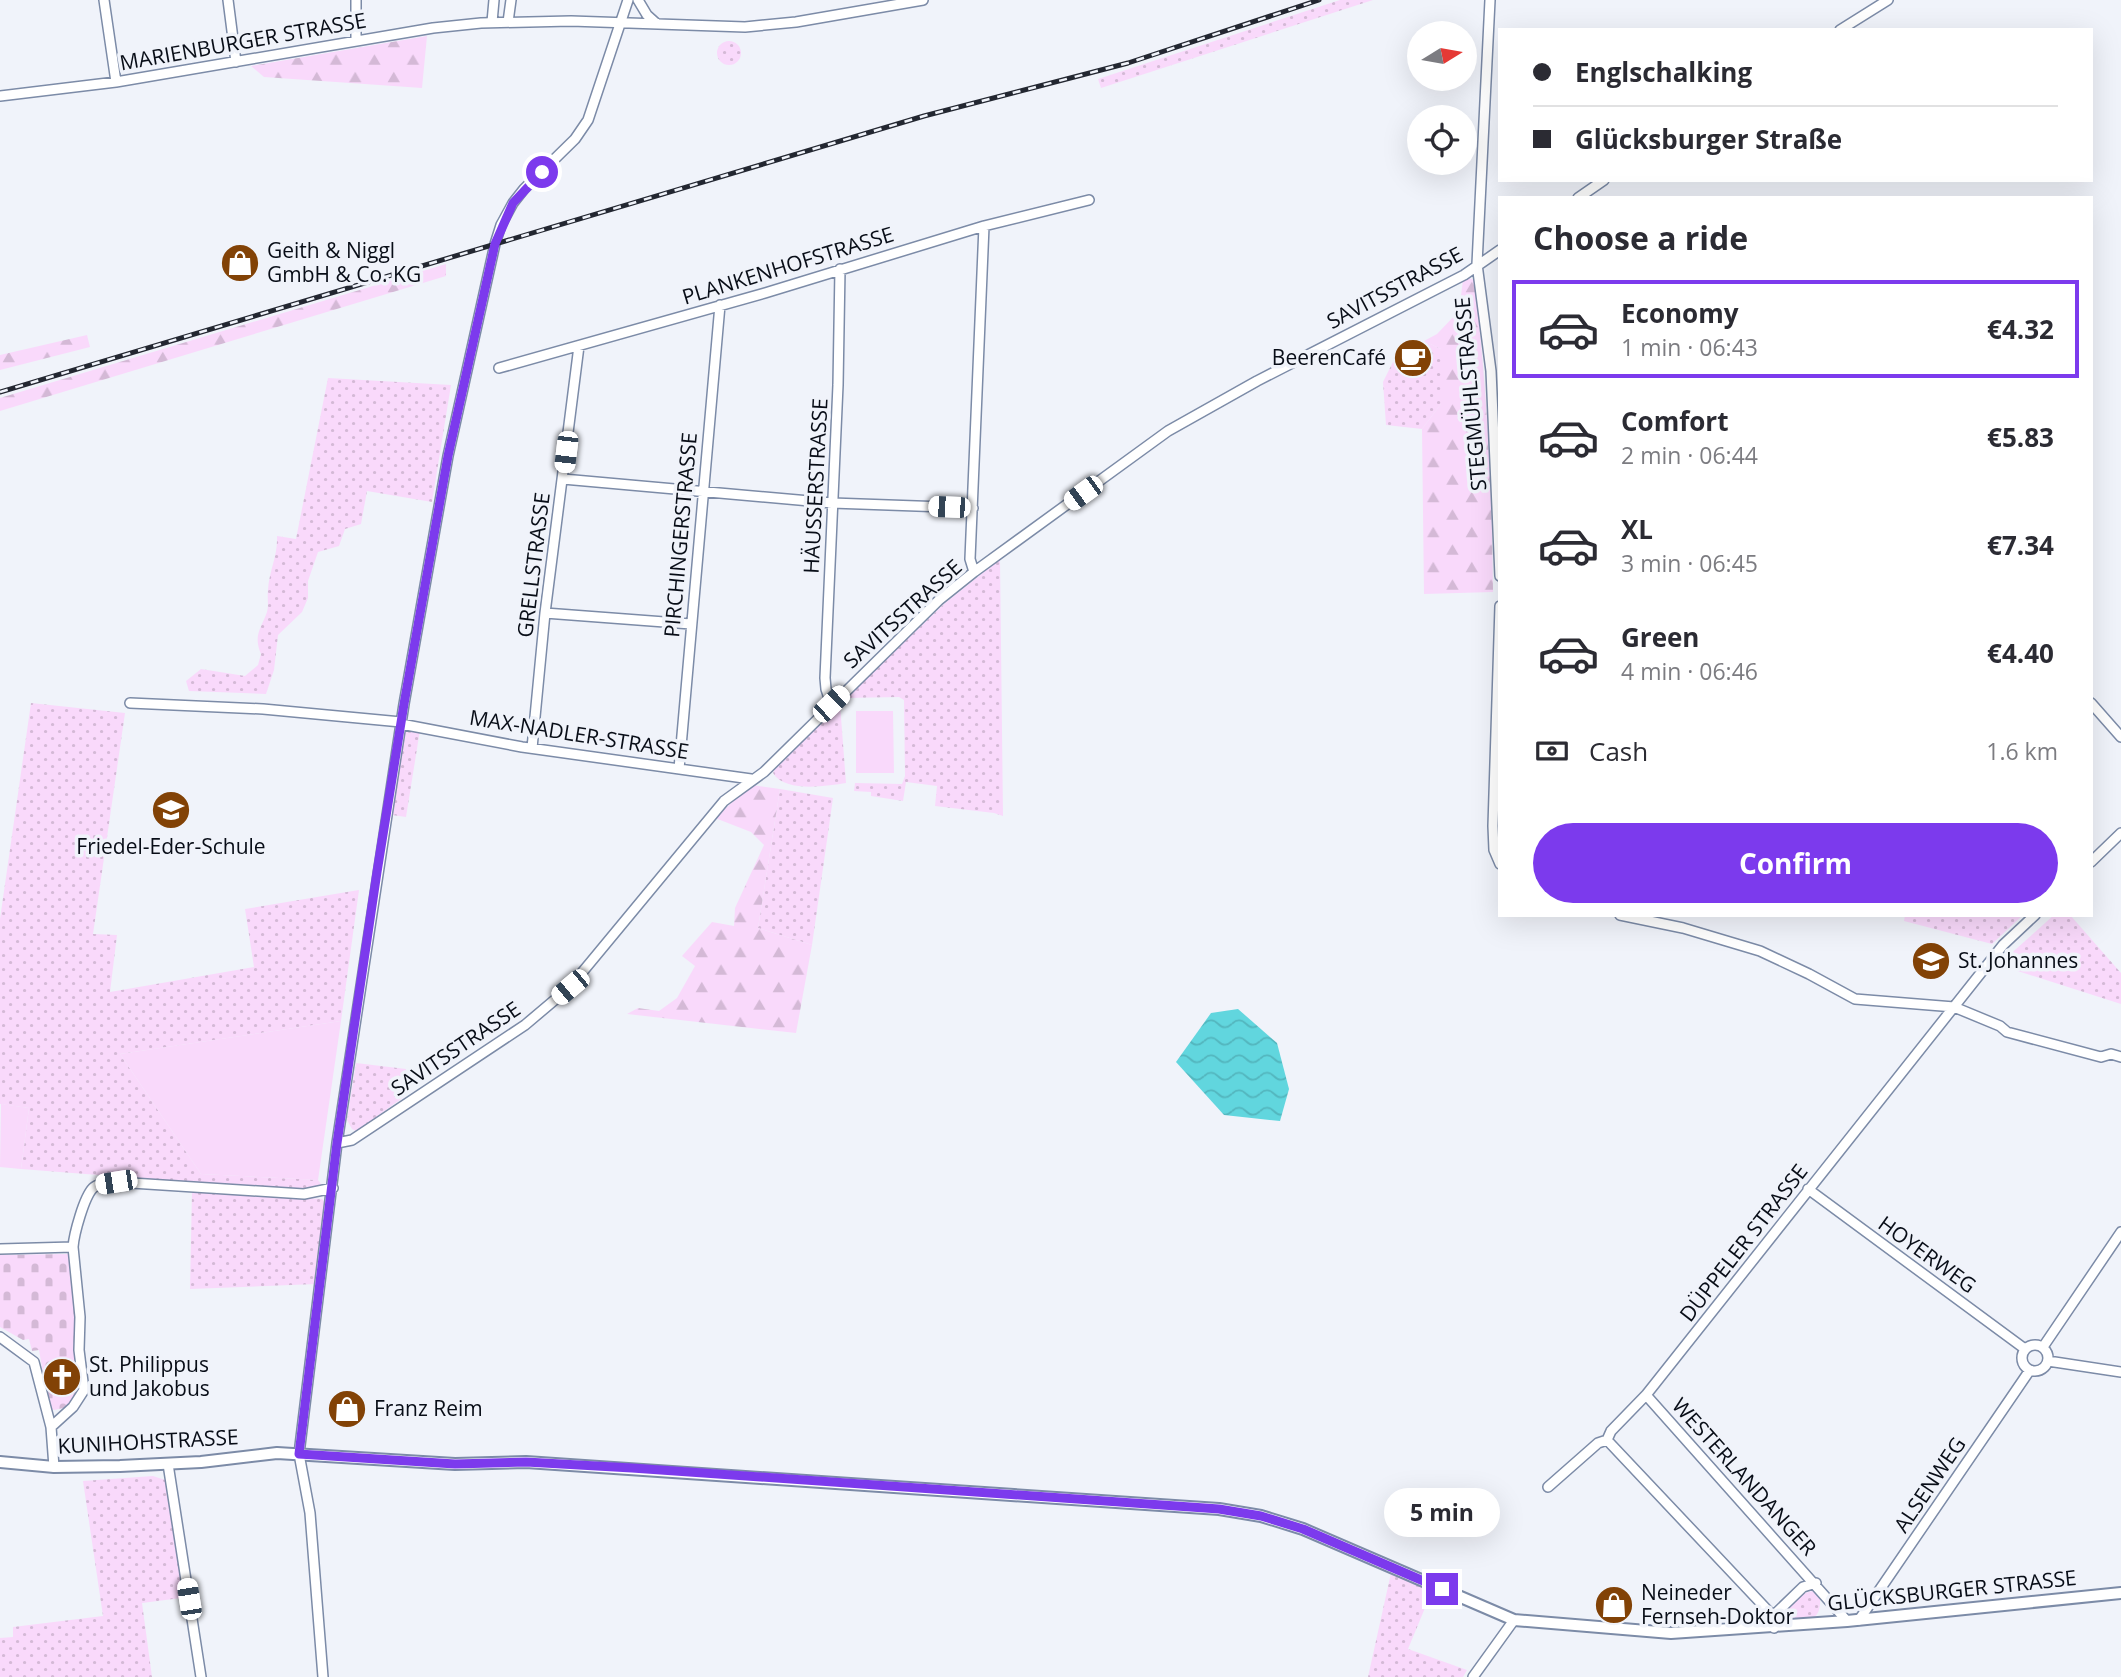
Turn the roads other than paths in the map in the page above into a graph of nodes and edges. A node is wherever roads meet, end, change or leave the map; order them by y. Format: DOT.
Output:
graph roads {
  1 [pos="104,0"];
  2 [pos="228,0"];
  3 [pos="356,0"];
  4 [pos="494,0"];
  5 [pos="511,0"];
  6 [pos="628,0"];
  7 [pos="638,0"];
  8 [pos="923,0"];
  9 [pos="1490,0"];
  10 [pos="1888,0"];
  11 [pos="492,22"];
  12 [pos="508,22"];
  13 [pos="619,23"];
  14 [pos="659,25"];
  15 [pos="1843,28"];
  16 [pos="356,41"];
  17 [pos="236,62"];
  18 [pos="116,82"];
  19 [pos="0,96"];
  20 [pos="1601,182"];
  21 [pos="1581,196"];
  22 [pos="1089,200"];
  23 [pos="984,226"];
  24 [pos="1498,251"];
  25 [pos="1477,264"];
  26 [pos="840,269"];
  27 [pos="720,305"];
  28 [pos="579,346"];
  29 [pos="499,368"];
  30 [pos="563,479"];
  31 [pos="703,490"];
  32 [pos="832,503"];
  33 [pos="973,508"];
  34 [pos="1498,530"];
  35 [pos="974,572"];
  36 [pos="545,613"];
  37 [pos="691,624"];
  38 [pos="1498,669"];
  39 [pos="130,703"];
  40 [pos="831,704"];
  41 [pos="2093,705"];
  42 [pos="401,723"];
  43 [pos="2120,734"];
  44 [pos="532,748"];
  45 [pos="679,769"];
  46 [pos="751,779"];
  47 [pos="2121,833"];
  48 [pos="1498,859"];
  49 [pos="2093,860"];
  50 [pos="1630,917"];
  51 [pos="2033,917"];
  52 [pos="1954,1007"];
  53 [pos="2121,1056"];
  54 [pos="337,1143"];
  55 [pos="333,1188"];
  56 [pos="1808,1189"];
  57 [pos="2121,1232"];
  58 [pos="73,1247"];
  59 [pos="0,1249"];
  60 [pos="0,1337"];
  61 [pos="2043,1347"];
  62 [pos="2025,1349"];
  63 [pos="2048,1361"];
  64 [pos="2030,1370"];
  65 [pos="2121,1371"];
  66 [pos="1646,1395"];
  67 [pos="51,1427"];
  68 [pos="1607,1440"];
  69 [pos="299,1454"];
  70 [pos="0,1462"];
  71 [pos="167,1464"];
  72 [pos="54,1467"];
  73 [pos="1548,1488"];
  74 [pos="1815,1583"];
  75 [pos="2121,1593"];
  76 [pos="1514,1620"];
  77 [pos="1853,1621"];
  78 [pos="1773,1622"];
  79 [pos="201,1677"];
  80 [pos="323,1677"];
  81 [pos="1473,1677"];
  1 -- 18 [label="street"];
  2 -- 17 [label="street"];
  3 -- 16 [label="street"];
  4 -- 11 [label="street"];
  5 -- 12 [label="street"];
  6 -- 13 [label="street"];
  7 -- 14 [label="street"];
  8 -- 14 [label="street, MARIENBURGER STRASSE"];
  9 -- 25 [label="street, STEGMÜHLSTRASSE"];
  10 -- 15 [label="street"];
  11 -- 12 [label="street, MARIENBURGER STRASSE"];
  11 -- 16 [label="street, MARIENBURGER STRASSE"];
  12 -- 13 [label="street, MARIENBURGER STRASSE"];
  13 -- 14 [label="street, MARIENBURGER STRASSE"];
  13 -- 42 [label="street"];
  16 -- 17 [label="street, MARIENBURGER STRASSE"];
  17 -- 18 [label="street, MARIENBURGER STRASSE"];
  18 -- 19 [label="street, MARIENBURGER STRASSE"];
  20 -- 21 [label="street"];
  22 -- 23 [label="street, PLANKENHOFSTRASSE"];
  23 -- 26 [label="street, PLANKENHOFSTRASSE"];
  23 -- 33 [label="street"];
  24 -- 25 [label="street, SAVITSSTRASSE"];
  25 -- 34 [label="street, STEGMÜHLSTRASSE"];
  25 -- 35 [label="street, SAVITSSTRASSE"];
  26 -- 27 [label="street, PLANKENHOFSTRASSE"];
  26 -- 32 [label="street, HÄUSSERSTRASSE"];
  27 -- 28 [label="street, PLANKENHOFSTRASSE"];
  27 -- 31 [label="street, PIRCHINGERSTRASSE"];
  28 -- 29 [label="street, PLANKENHOFSTRASSE"];
  28 -- 30 [label="street, GRELLSTRASSE"];
  30 -- 31 [label="street"];
  30 -- 36 [label="street, GRELLSTRASSE"];
  31 -- 32 [label="street"];
  31 -- 37 [label="street, PIRCHINGERSTRASSE"];
  32 -- 33 [label="street"];
  32 -- 40 [label="street, HÄUSSERSTRASSE"];
  33 -- 35 [label="street"];
  35 -- 40 [label="street, SAVITSSTRASSE"];
  36 -- 37 [label="street"];
  36 -- 44 [label="street, GRELLSTRASSE"];
  37 -- 45 [label="street, PIRCHINGERSTRASSE"];
  38 -- 48 [label="street"];
  39 -- 42 [label="street, MAX-NADLER-STRASSE"];
  40 -- 46 [label="street, SAVITSSTRASSE"];
  41 -- 43 [label="street"];
  42 -- 44 [label="street, MAX-NADLER-STRASSE"];
  42 -- 54 [label="street"];
  44 -- 45 [label="street, MAX-NADLER-STRASSE"];
  45 -- 46 [label="street, MAX-NADLER-STRASSE"];
  46 -- 54 [label="street, SAVITSSTRASSE"];
  47 -- 49 [label="street"];
  50 -- 52 [label="street"];
  51 -- 52 [label="street, DÜPPELER STRASSE"];
  52 -- 53 [label="street"];
  52 -- 56 [label="street, DÜPPELER STRASSE"];
  54 -- 55 [label="street"];
  55 -- 58 [label="street"];
  55 -- 69 [label="street"];
  56 -- 62 [label="street, HOYERWEG"];
  56 -- 66 [label="street, DÜPPELER STRASSE"];
  57 -- 61 [label="street"];
  58 -- 59 [label="street"];
  58 -- 67 [label="street"];
  60 -- 67 [label="street"];
  61 -- 62 [label="street"];
  61 -- 63 [label="street"];
  62 -- 64 [label="street"];
  63 -- 64 [label="street, ALSENWEG"];
  63 -- 65 [label="street"];
  64 -- 77 [label="street, ALSENWEG"];
  66 -- 68 [label="street, DÜPPELER STRASSE"];
  66 -- 74 [label="street, WESTERLANDANGER"];
  67 -- 72 [label="street"];
  68 -- 73 [label="street, DÜPPELER STRASSE"];
  68 -- 78 [label="street"];
  69 -- 71 [label="street, KUNIHOHSTRASSE"];
  69 -- 76 [label="street, GLÜCKSBURGER STRASSE"];
  69 -- 80 [label="street"];
  70 -- 72 [label="street, KUNIHOHSTRASSE"];
  71 -- 72 [label="street, KUNIHOHSTRASSE"];
  71 -- 79 [label="street"];
  74 -- 77 [label="street, WESTERLANDANGER"];
  74 -- 78 [label="street, WESTERLANDANGER"];
  75 -- 77 [label="street, GLÜCKSBURGER STRASSE"];
  76 -- 78 [label="street, GLÜCKSBURGER STRASSE"];
  76 -- 81 [label="street"];
  77 -- 78 [label="street, GLÜCKSBURGER STRASSE"];
}
